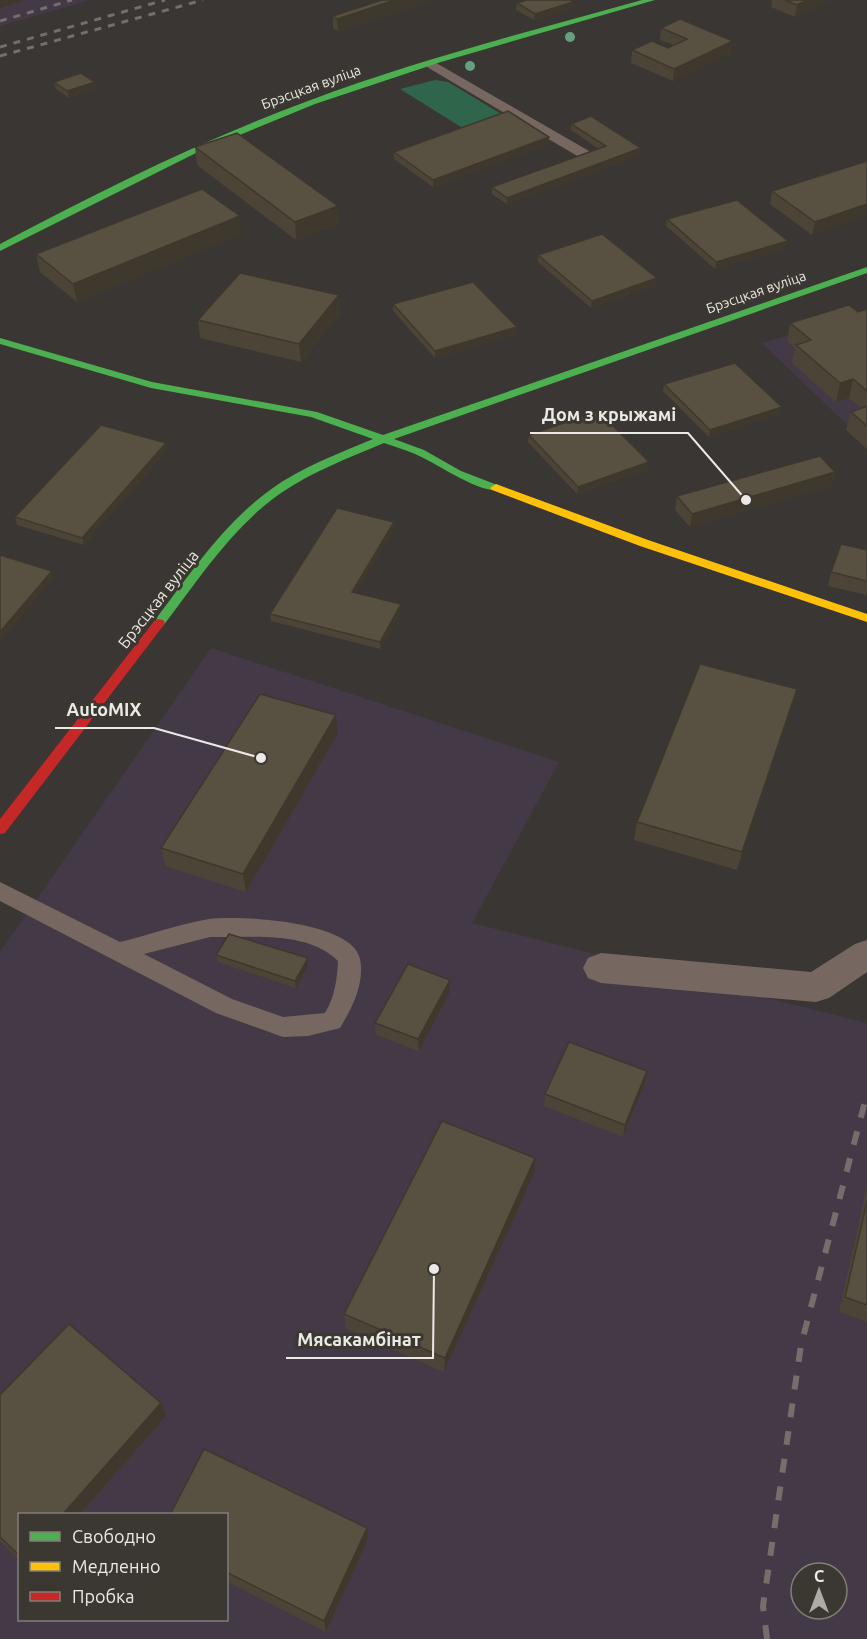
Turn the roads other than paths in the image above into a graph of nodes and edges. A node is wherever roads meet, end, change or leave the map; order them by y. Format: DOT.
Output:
graph roads {
  1 [pos="651,0"];
  2 [pos="431,64"];
  3 [pos="584,154"];
  4 [pos="0,248"];
  5 [pos="867,270"];
  6 [pos="0,341"];
  7 [pos="383,439"];
  8 [pos="867,618"];
  9 [pos="0,829"];
  10 [pos="0,891"];
  11 [pos="118,952"];
  12 [pos="867,954"];
  13 [pos="601,968"];
  1 -- 2 [label="street, Брэсцкая вуліца"];
  2 -- 3 [label="lane"];
  2 -- 4 [label="street, Брэсцкая вуліца"];
  5 -- 7 [label="street, Брэсцкая вуліца"];
  6 -- 7 [label="street"];
  7 -- 8 [label="street"];
  7 -- 9 [label="street, Брэсцкая вуліца"];
  10 -- 11 [label="lane"];
  11 -- 11 [label="lane"];
  12 -- 13 [label="street"];
}
